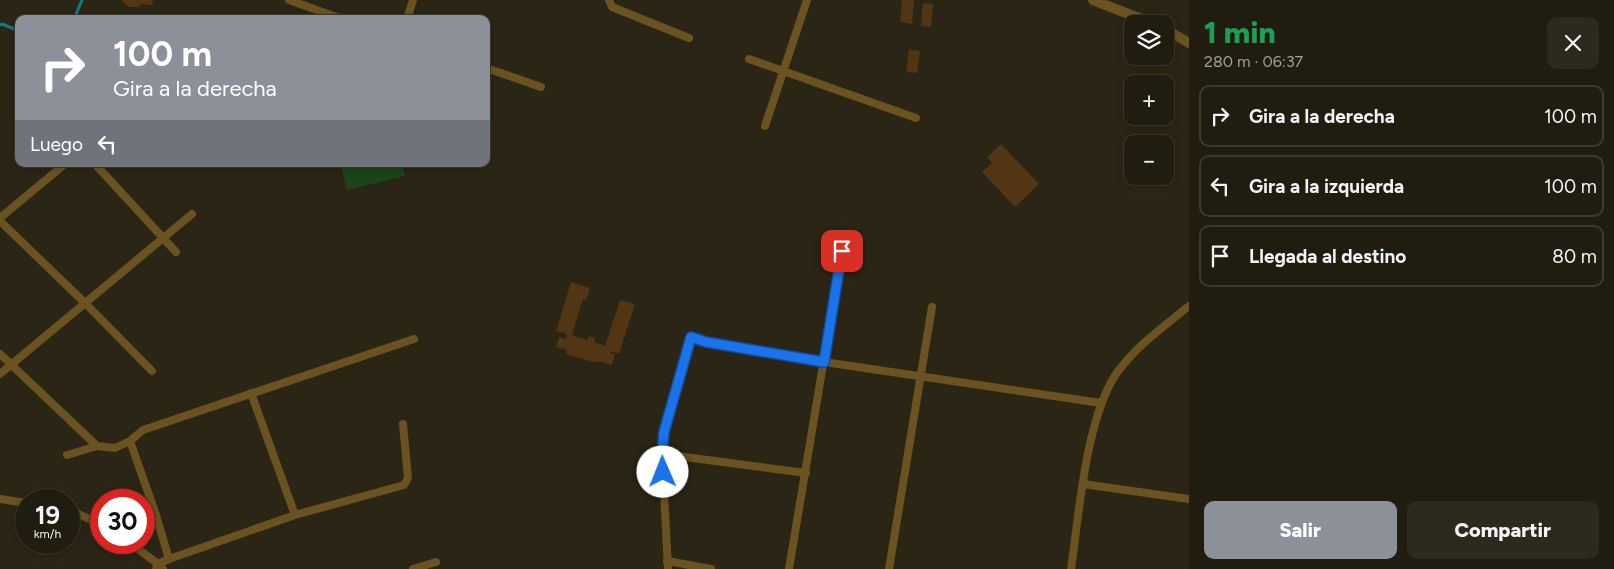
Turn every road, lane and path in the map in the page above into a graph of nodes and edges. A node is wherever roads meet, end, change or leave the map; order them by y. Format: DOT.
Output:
graph roads {
  1 [pos="289,0"];
  2 [pos="413,0"];
  3 [pos="609,0"];
  4 [pos="807,0"];
  5 [pos="1093,0"];
  6 [pos="331,15"];
  7 [pos="407,15"];
  8 [pos="1131,15"];
  9 [pos="1174,34"];
  10 [pos="689,38"];
  11 [pos="1189,43"];
  12 [pos="749,60"];
  13 [pos="490,69"];
  14 [pos="541,86"];
  15 [pos="916,118"];
  16 [pos="765,126"];
  17 [pos="62,167"];
  18 [pos="98,167"];
  19 [pos="192,214"];
  20 [pos="0,220"];
  21 [pos="163,238"];
  22 [pos="842,251"];
  23 [pos="176,252"];
  24 [pos="85,303"];
  25 [pos="932,308"];
  26 [pos="1188,309"];
  27 [pos="414,338"];
  28 [pos="0,354"];
  29 [pos="824,362"];
  30 [pos="11,365"];
  31 [pos="152,372"];
  32 [pos="0,374"];
  33 [pos="920,376"];
  34 [pos="251,393"];
  35 [pos="1101,402"];
  36 [pos="403,424"];
  37 [pos="130,441"];
  38 [pos="97,446"];
  39 [pos="662,454"];
  40 [pos="67,455"];
  41 [pos="806,473"];
  42 [pos="1083,484"];
  43 [pos="0,498"];
  44 [pos="1189,499"];
  45 [pos="15,500"];
  46 [pos="295,515"];
  47 [pos="143,554"];
  48 [pos="169,559"];
  49 [pos="436,562"];
  50 [pos="668,565"];
  51 [pos="159,567"];
  52 [pos="413,569"];
  53 [pos="711,569"];
  54 [pos="789,569"];
  55 [pos="889,569"];
  56 [pos="1071,569"];
  1 -- 6 [label="street"];
  2 -- 7 [label="street"];
  3 -- 10 [label="street"];
  4 -- 16 [label="street"];
  5 -- 8 [label="street"];
  9 -- 11 [label="street"];
  12 -- 15 [label="street"];
  13 -- 14 [label="street"];
  17 -- 20 [label="street"];
  18 -- 21 [label="street"];
  19 -- 21 [label="street"];
  20 -- 24 [label="street"];
  21 -- 23 [label="street"];
  21 -- 24 [label="street"];
  22 -- 29 [label="street"];
  24 -- 30 [label="street"];
  24 -- 31 [label="street"];
  25 -- 33 [label="street"];
  26 -- 35 [label="street"];
  27 -- 34 [label="street"];
  28 -- 30 [label="street"];
  29 -- 33 [label="street"];
  29 -- 39 [label="street"];
  29 -- 41 [label="street"];
  30 -- 32 [label="street"];
  30 -- 38 [label="street"];
  33 -- 35 [label="street"];
  33 -- 55 [label="street"];
  34 -- 37 [label="street"];
  34 -- 46 [label="street"];
  35 -- 42 [label="street"];
  36 -- 46 [label="street"];
  37 -- 38 [label="street"];
  37 -- 48 [label="street"];
  38 -- 40 [label="street"];
  39 -- 41 [label="street"];
  39 -- 50 [label="street"];
  41 -- 54 [label="street"];
  42 -- 44 [label="street"];
  42 -- 56 [label="street"];
  43 -- 45 [label="street"];
  46 -- 48 [label="street"];
  47 -- 51 [label="street"];
  48 -- 51 [label="street"];
  49 -- 52 [label="street"];
  50 -- 53 [label="street"];
}
